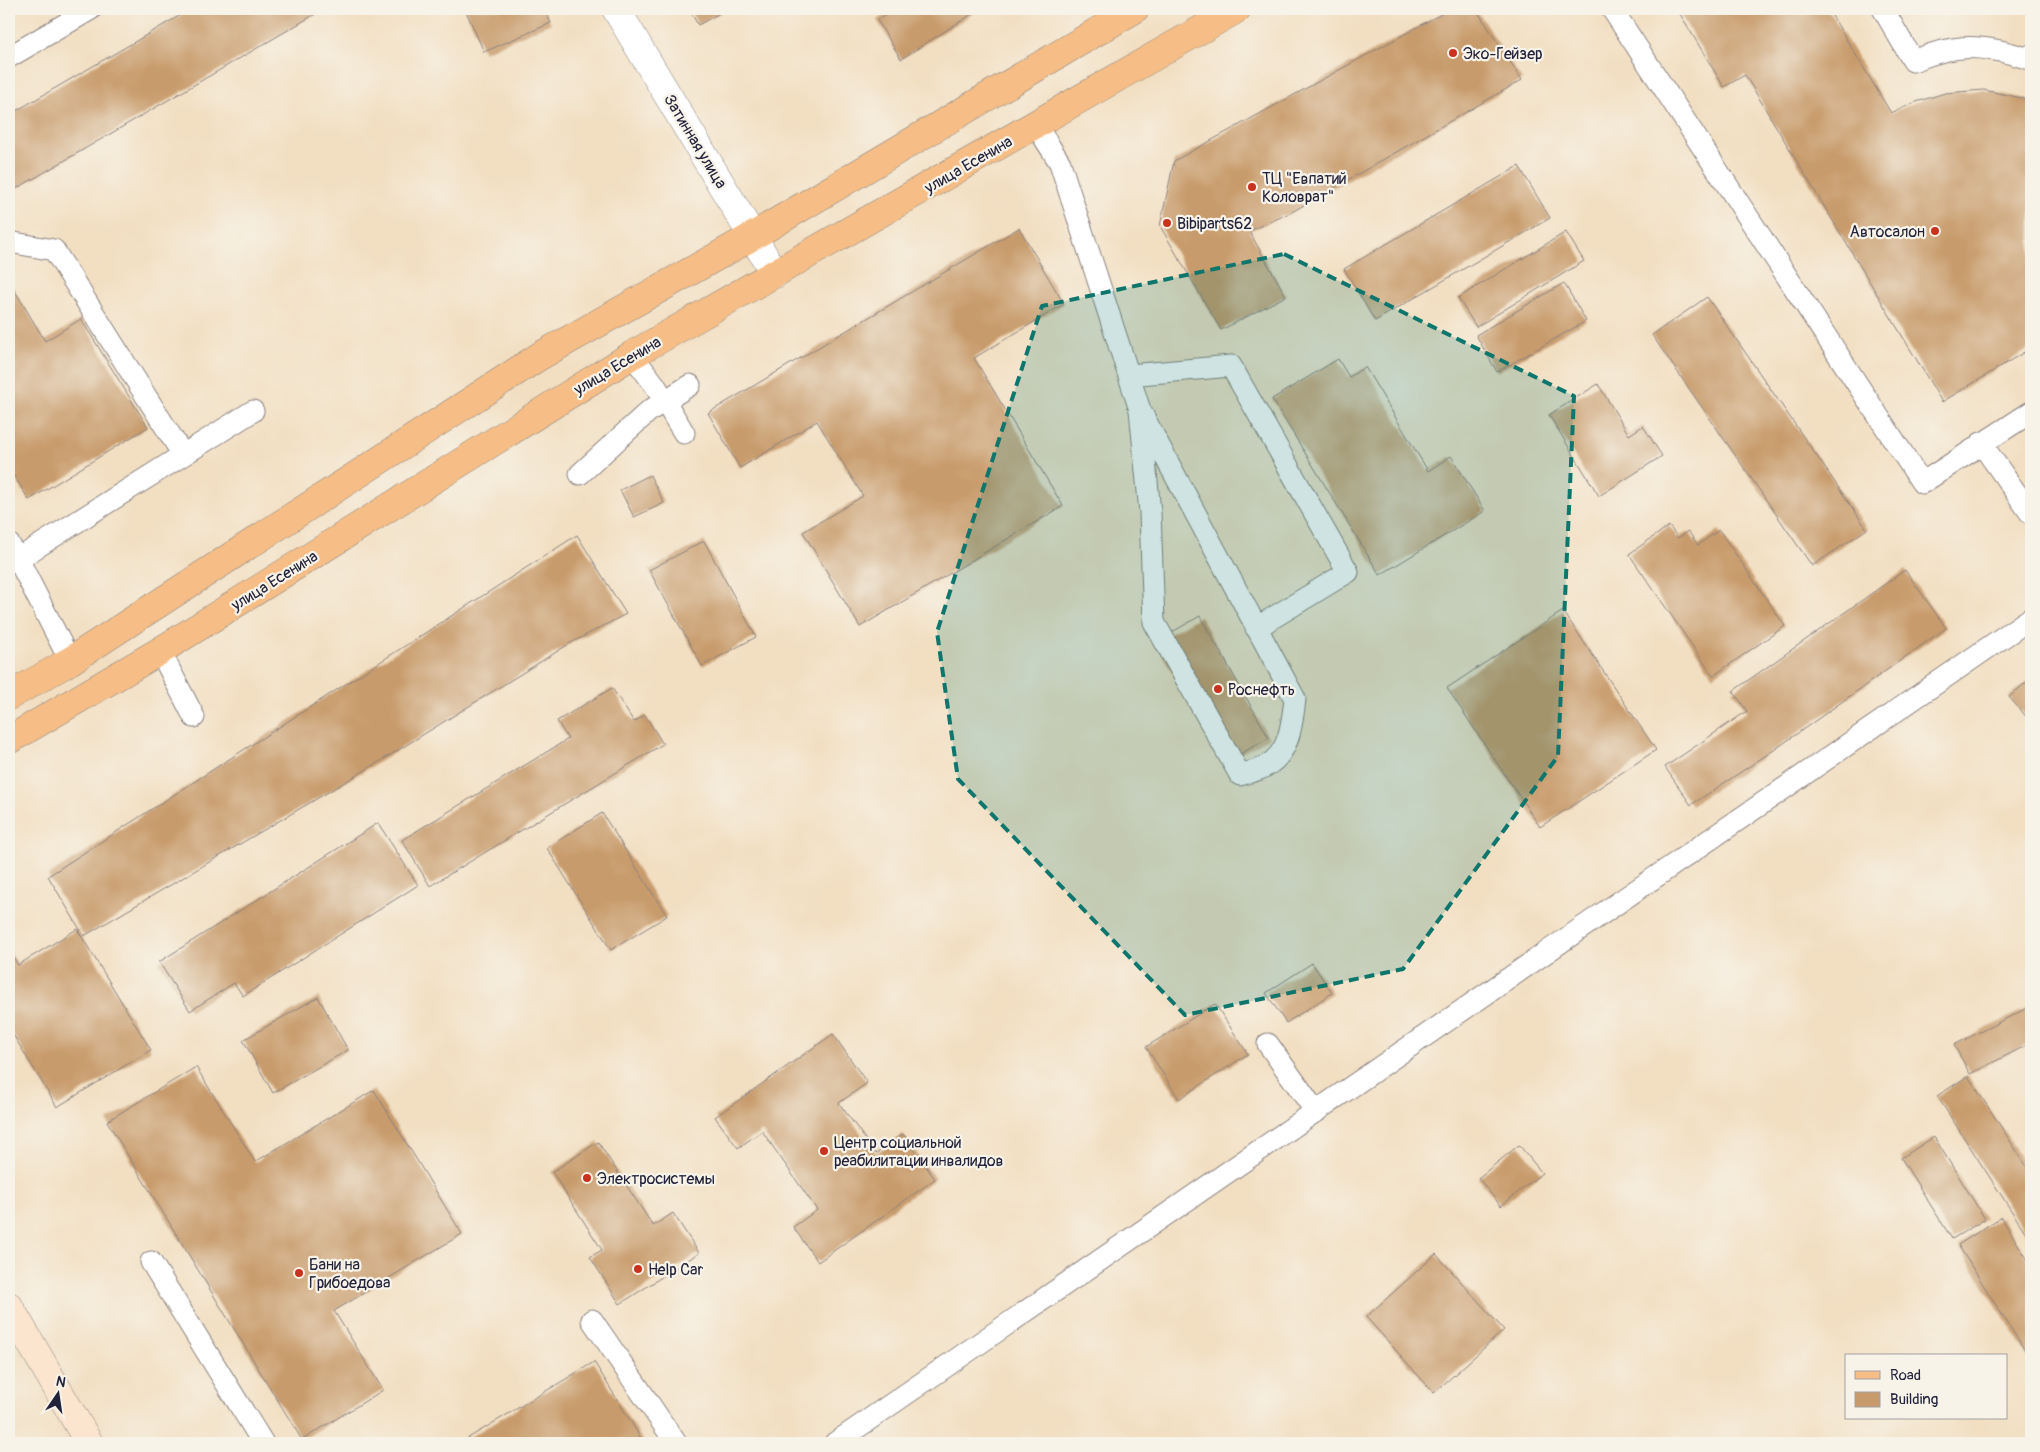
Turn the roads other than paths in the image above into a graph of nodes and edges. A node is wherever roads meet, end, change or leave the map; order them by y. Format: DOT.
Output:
graph roads {
  1 [pos="92,9"];
  2 [pos="616,9"];
  3 [pos="1135,9"];
  4 [pos="1237,9"];
  5 [pos="1612,9"];
  6 [pos="1883,9"];
  7 [pos="2031,55"];
  8 [pos="9,57"];
  9 [pos="1036,125"];
  10 [pos="753,236"];
  11 [pos="9,242"];
  12 [pos="775,274"];
  13 [pos="632,355"];
  14 [pos="1129,375"];
  15 [pos="690,385"];
  16 [pos="664,401"];
  17 [pos="1140,410"];
  18 [pos="253,411"];
  19 [pos="2031,412"];
  20 [pos="684,433"];
  21 [pos="1982,443"];
  22 [pos="183,454"];
  23 [pos="580,474"];
  24 [pos="2031,514"];
  25 [pos="13,552"];
  26 [pos="2031,618"];
  27 [pos="1256,628"];
  28 [pos="160,651"];
  29 [pos="70,660"];
  30 [pos="9,696"];
  31 [pos="194,717"];
  32 [pos="9,740"];
  33 [pos="1268,1044"];
  34 [pos="1316,1112"];
  35 [pos="151,1262"];
  36 [pos="9,1306"];
  37 [pos="592,1320"];
  38 [pos="89,1443"];
  39 [pos="263,1443"];
  40 [pos="676,1443"];
  41 [pos="836,1443"];
  1 -- 8 [label="lane"];
  2 -- 10 [label="street, Затинная улица"];
  3 -- 10 [label="main road"];
  4 -- 9 [label="main road, улица Есенина"];
  5 -- 21 [label="lane"];
  6 -- 7 [label="lane"];
  9 -- 12 [label="main road, улица Есенина"];
  9 -- 14 [label="lane"];
  10 -- 12 [label="street, Затинная улица"];
  10 -- 29 [label="main road"];
  11 -- 22 [label="lane"];
  12 -- 13 [label="main road, улица Есенина"];
  13 -- 16 [label="lane"];
  13 -- 28 [label="main road, улица Есенина"];
  14 -- 17 [label="lane"];
  14 -- 27 [label="lane"];
  15 -- 16 [label="lane"];
  16 -- 20 [label="lane"];
  16 -- 23 [label="lane"];
  17 -- 27 [label="lane"];
  17 -- 27 [label="lane"];
  18 -- 22 [label="lane"];
  19 -- 21 [label="lane"];
  21 -- 24 [label="lane"];
  22 -- 25 [label="lane"];
  25 -- 29 [label="lane"];
  26 -- 34 [label="lane"];
  28 -- 31 [label="lane"];
  28 -- 32 [label="main road, улица Есенина"];
  29 -- 30 [label="main road"];
  33 -- 34 [label="lane"];
  34 -- 41 [label="lane"];
  35 -- 39 [label="lane"];
  36 -- 38 [label="main road"];
  37 -- 40 [label="lane"];
}
